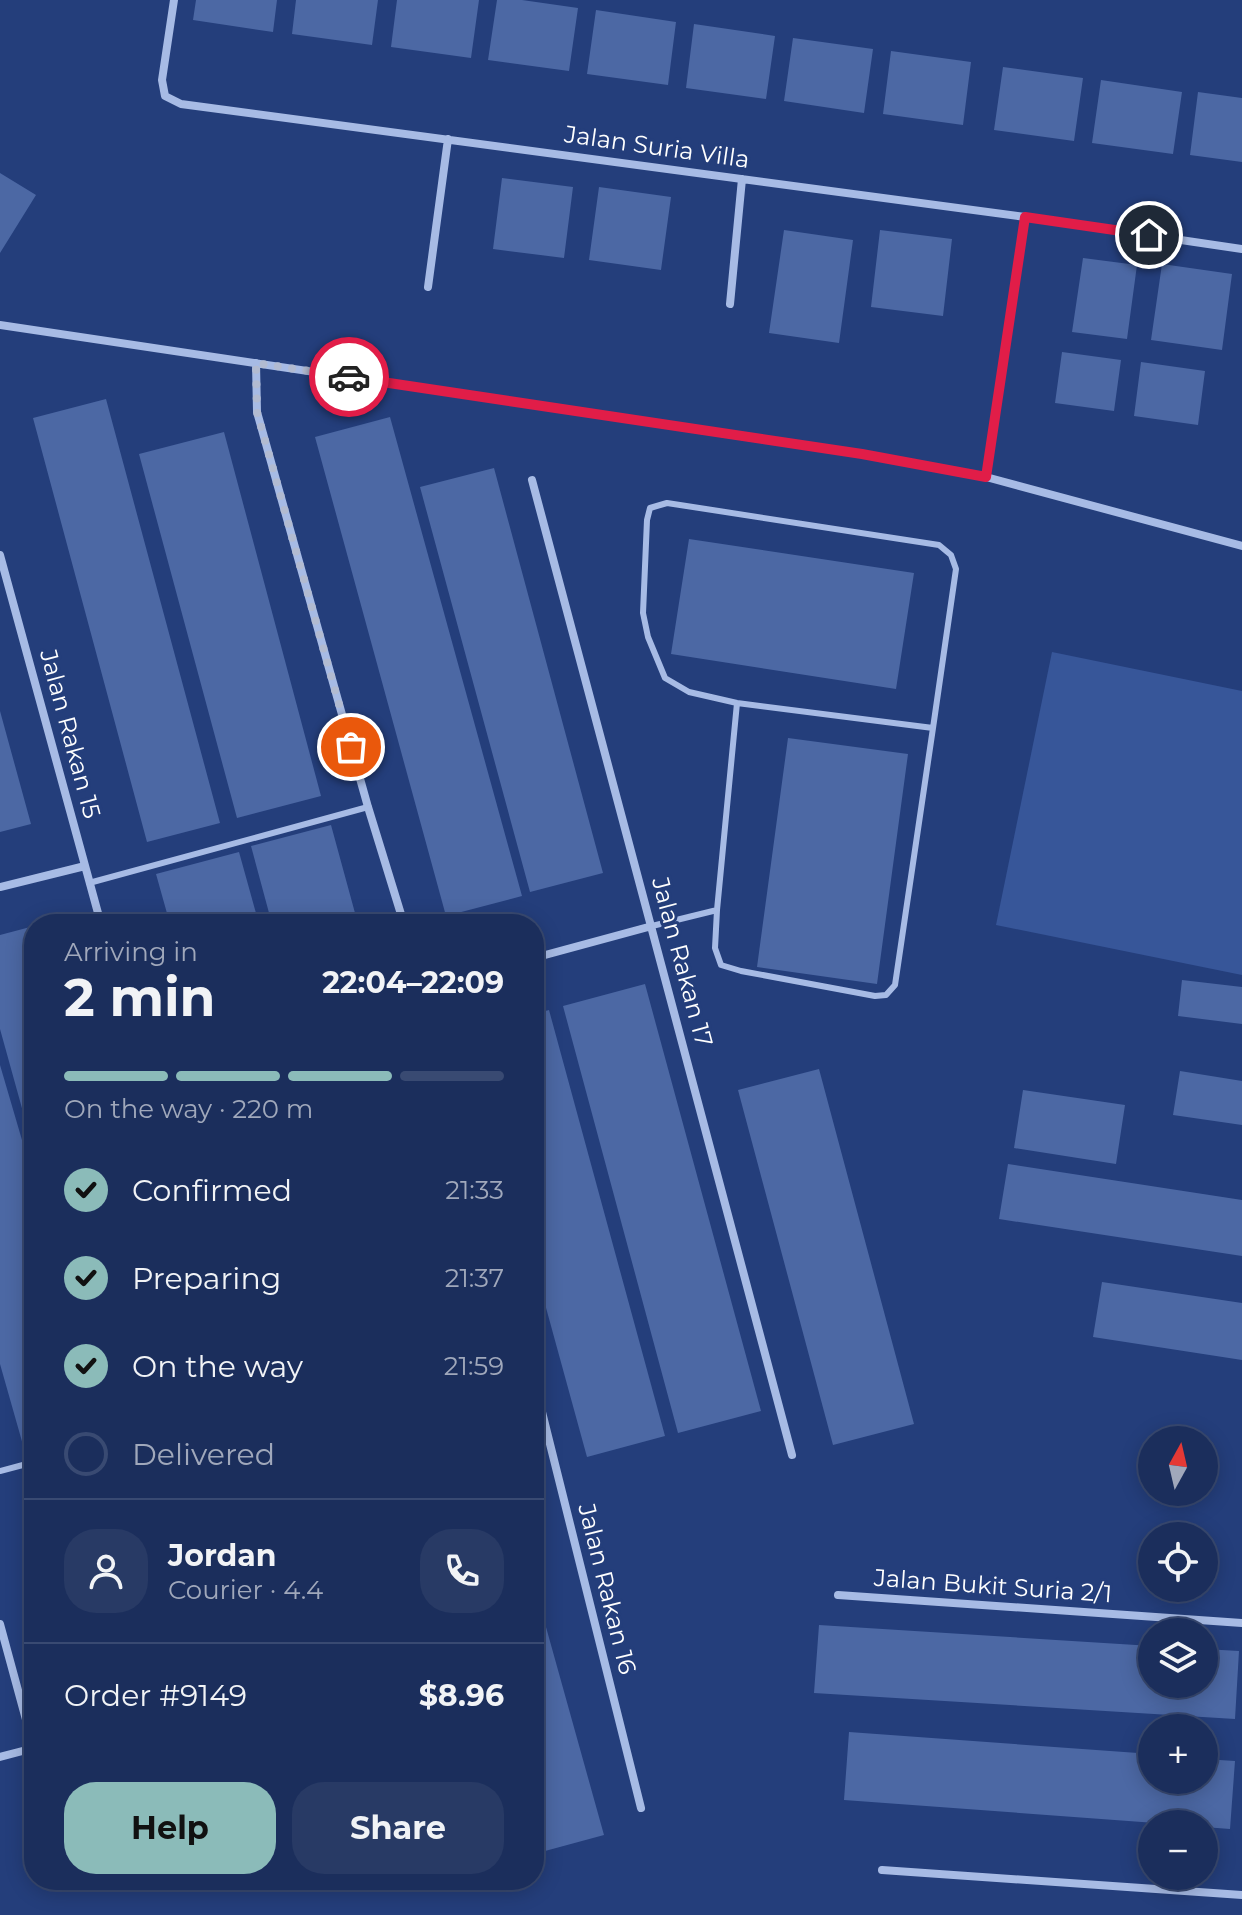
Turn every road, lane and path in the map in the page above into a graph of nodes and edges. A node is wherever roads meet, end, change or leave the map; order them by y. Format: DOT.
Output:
graph roads {
  1 [pos="174,0"];
  2 [pos="448,139"];
  3 [pos="742,179"];
  4 [pos="1025,217"];
  5 [pos="1242,249"];
  6 [pos="428,287"];
  7 [pos="730,304"];
  8 [pos="0,325"];
  9 [pos="256,363"];
  10 [pos="986,477"];
  11 [pos="532,480"];
  12 [pos="1242,546"];
  13 [pos="0,555"];
  14 [pos="737,703"];
  15 [pos="933,728"];
  16 [pos="368,807"];
  17 [pos="85,866"];
  18 [pos="89,883"];
  19 [pos="0,887"];
  20 [pos="717,910"];
  21 [pos="98,914"];
  22 [pos="401,914"];
  23 [pos="652,926"];
  24 [pos="544,955"];
  25 [pos="544,1420"];
  26 [pos="792,1455"];
  27 [pos="24,1465"];
  28 [pos="0,1471"];
  29 [pos="838,1595"];
  30 [pos="1242,1623"];
  31 [pos="0,1624"];
  32 [pos="24,1712"];
  33 [pos="24,1751"];
  34 [pos="0,1757"];
  35 [pos="641,1808"];
  36 [pos="882,1870"];
  37 [pos="1242,1895"];
  1 -- 2 [label="street, Jalan Suria Villa"];
  2 -- 3 [label="street, Jalan Suria Villa"];
  2 -- 6 [label="street"];
  3 -- 4 [label="street, Jalan Suria Villa"];
  3 -- 7 [label="street"];
  4 -- 5 [label="street, Jalan Suria Villa"];
  4 -- 10 [label="street"];
  8 -- 9 [label="street"];
  9 -- 10 [label="street"];
  9 -- 16 [label="street"];
  10 -- 12 [label="street"];
  11 -- 23 [label="street, Jalan Rakan 17"];
  13 -- 17 [label="street, Jalan Rakan 15"];
  14 -- 15 [label="lane"];
  14 -- 15 [label="lane"];
  14 -- 20 [label="lane"];
  15 -- 20 [label="lane"];
  16 -- 18 [label="lane"];
  16 -- 22 [label="street"];
  17 -- 18 [label="street, Jalan Rakan 15"];
  17 -- 19 [label="street"];
  18 -- 21 [label="street, Jalan Rakan 15"];
  20 -- 23 [label="lane"];
  23 -- 24 [label="street"];
  23 -- 26 [label="street, Jalan Rakan 17"];
  25 -- 35 [label="street, Jalan Rakan 16"];
  27 -- 28 [label="lane"];
  29 -- 30 [label="street, Jalan Bukit Suria 2/1"];
  31 -- 32 [label="street"];
  33 -- 34 [label="street"];
  36 -- 37 [label="street"];
}
